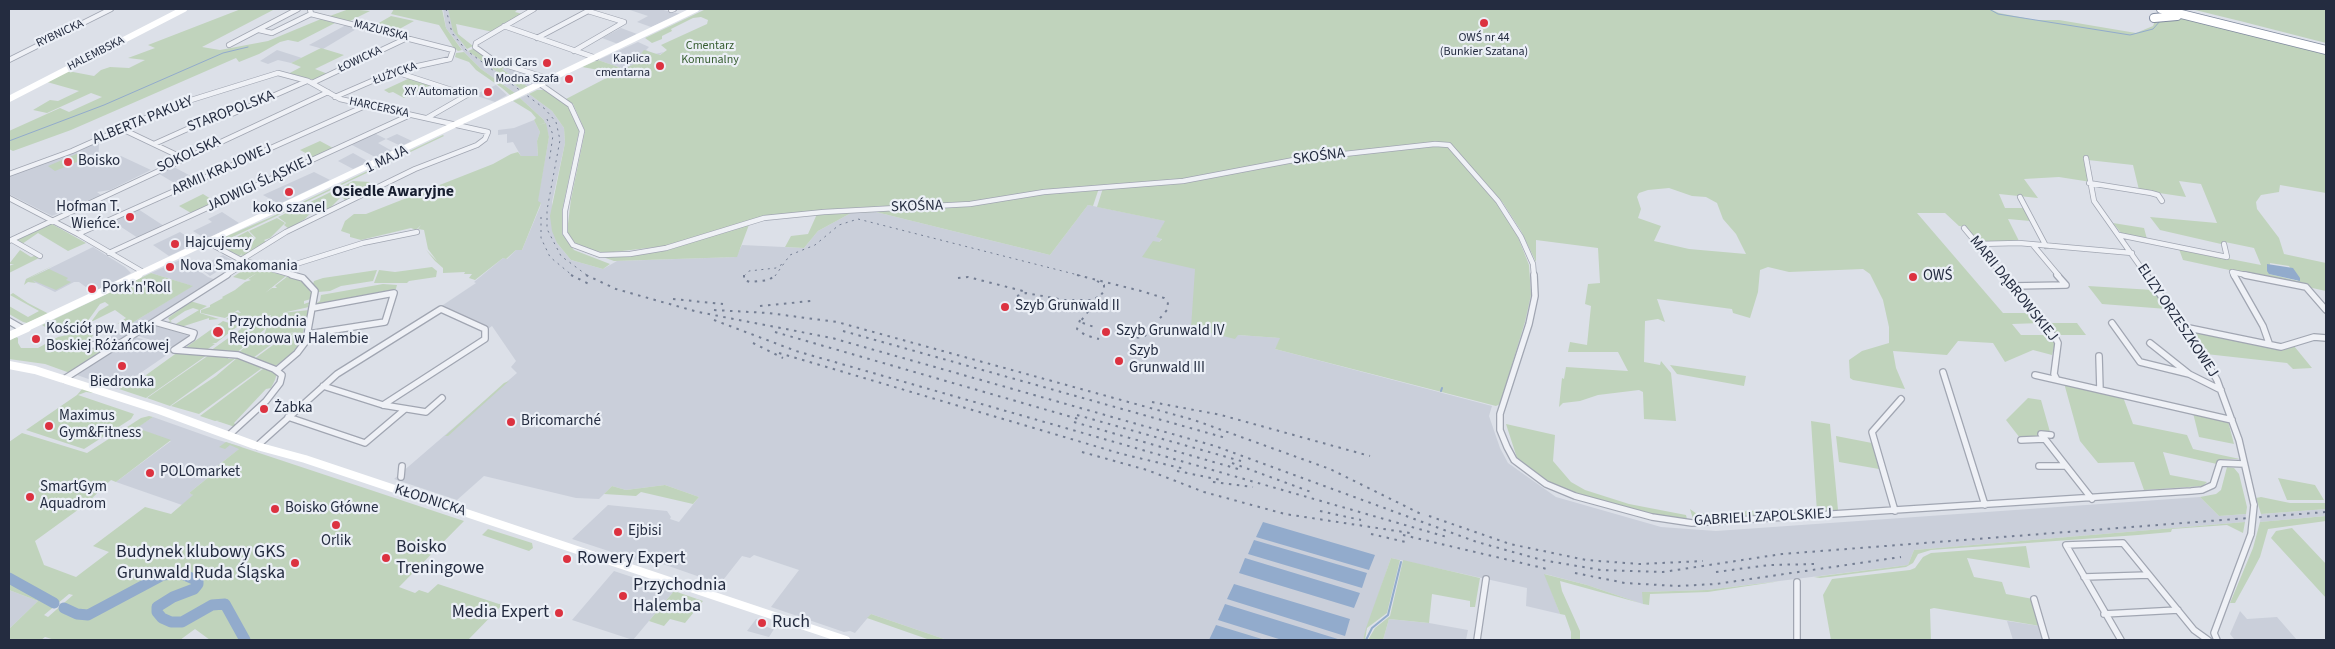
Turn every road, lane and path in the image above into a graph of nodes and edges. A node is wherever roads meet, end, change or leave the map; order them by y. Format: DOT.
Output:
graph roads {
  1 [pos="111,9"];
  2 [pos="184,9"];
  3 [pos="298,9"];
  4 [pos="310,9"];
  5 [pos="534,9"];
  6 [pos="696,9"];
  7 [pos="704,9"];
  8 [pos="2161,9"];
  9 [pos="2180,9"];
  10 [pos="2189,9"];
  11 [pos="311,14"];
  12 [pos="2207,15"];
  13 [pos="2154,18"];
  14 [pos="279,19"];
  15 [pos="294,22"];
  16 [pos="2228,24"];
  17 [pos="504,26"];
  18 [pos="258,30"];
  19 [pos="408,38"];
  20 [pos="537,38"];
  21 [pos="640,39"];
  22 [pos="630,40"];
  23 [pos="229,45"];
  24 [pos="2326,46"];
  25 [pos="574,50"];
  26 [pos="2326,50"];
  27 [pos="454,53"];
  28 [pos="595,58"];
  29 [pos="9,60"];
  30 [pos="395,72"];
  31 [pos="278,73"];
  32 [pos="550,80"];
  33 [pos="310,82"];
  34 [pos="540,84"];
  35 [pos="328,92"];
  36 [pos="335,97"];
  37 [pos="9,100"];
  38 [pos="365,106"];
  39 [pos="410,115"];
  40 [pos="426,118"];
  41 [pos="457,125"];
  42 [pos="120,128"];
  43 [pos="154,144"];
  44 [pos="1449,145"];
  45 [pos="183,158"];
  46 [pos="2086,158"];
  47 [pos="9,174"];
  48 [pos="2089,183"];
  49 [pos="2020,197"];
  50 [pos="9,198"];
  51 [pos="2162,201"];
  52 [pos="52,220"];
  53 [pos="1964,228"];
  54 [pos="417,232"];
  55 [pos="78,234"];
  56 [pos="2119,235"];
  57 [pos="10,240"];
  58 [pos="207,242"];
  59 [pos="1978,244"];
  60 [pos="2224,244"];
  61 [pos="2033,245"];
  62 [pos="2046,246"];
  63 [pos="109,253"];
  64 [pos="2132,253"];
  65 [pos="40,256"];
  66 [pos="241,260"];
  67 [pos="247,262"];
  68 [pos="276,270"];
  69 [pos="143,272"];
  70 [pos="2013,286"];
  71 [pos="313,308"];
  72 [pos="2326,310"];
  73 [pos="9,321"];
  74 [pos="155,322"];
  75 [pos="2112,323"];
  76 [pos="2184,327"];
  77 [pos="23,330"];
  78 [pos="308,334"];
  79 [pos="9,336"];
  80 [pos="2326,338"];
  81 [pos="2150,343"];
  82 [pos="2269,343"];
  83 [pos="91,345"];
  84 [pos="114,348"];
  85 [pos="2099,356"];
  86 [pos="10,366"];
  87 [pos="277,370"];
  88 [pos="1943,372"];
  89 [pos="2189,374"];
  90 [pos="2035,375"];
  91 [pos="64,379"];
  92 [pos="2057,380"];
  93 [pos="323,386"];
  94 [pos="2100,390"];
  95 [pos="2221,390"];
  96 [pos="442,398"];
  97 [pos="1901,399"];
  98 [pos="384,405"];
  99 [pos="404,410"];
  100 [pos="288,417"];
  101 [pos="2232,420"];
  102 [pos="229,435"];
  103 [pos="2051,435"];
  104 [pos="2044,438"];
  105 [pos="2021,440"];
  106 [pos="258,446"];
  107 [pos="2244,464"];
  108 [pos="402,466"];
  109 [pos="2039,466"];
  110 [pos="2066,466"];
  111 [pos="401,477"];
  112 [pos="2092,498"];
  113 [pos="1985,505"];
  114 [pos="1894,510"];
  115 [pos="2149,575"];
  116 [pos="2084,578"];
  117 [pos="1486,579"];
  118 [pos="1798,582"];
  119 [pos="2034,598"];
  120 [pos="2178,610"];
  121 [pos="2104,614"];
  122 [pos="846,640"];
  123 [pos="1478,640"];
  124 [pos="1797,640"];
  125 [pos="2046,640"];
  126 [pos="2121,640"];
  127 [pos="2208,640"];
  128 [pos="2217,640"];
  1 -- 29 [label="street, RYBNICKA"];
  2 -- 37 [label="street, HALEMBSKA"];
  3 -- 14 [label="street"];
  4 -- 11 [label="street"];
  5 -- 17 [label="street"];
  6 -- 22 [label="street, 1 MAJA"];
  7 -- 21 [label="street, 1 MAJA"];
  8 -- 16 [label="highway"];
  9 -- 12 [label="highway"];
  10 -- 12 [label="highway"];
  11 -- 15 [label="street"];
  11 -- 19 [label="street, MAZURSKA"];
  12 -- 24 [label="highway"];
  13 -- 16 [label="highway"];
  14 -- 15 [label="street"];
  14 -- 18 [label="street"];
  15 -- 18 [label="street"];
  16 -- 26 [label="highway"];
  17 -- 20 [label="street"];
  17 -- 32 [label="street"];
  18 -- 23 [label="street"];
  19 -- 27 [label="street, MAZURSKA"];
  19 -- 33 [label="street, ŁOWICKA"];
  20 -- 25 [label="street"];
  20 -- 25 [label="street"];
  21 -- 22 [label="street, 1 MAJA"];
  21 -- 28 [label="street, 1 MAJA"];
  22 -- 28 [label="street, 1 MAJA"];
  25 -- 28 [label="street"];
  27 -- 30 [label="street, ŁUŻYCKA"];
  28 -- 32 [label="street, 1 MAJA"];
  30 -- 36 [label="street, ŁUŻYCKA"];
  30 -- 40 [label="street"];
  31 -- 33 [label="street, HARCERSKA"];
  31 -- 42 [label="street, ALBERTA PAKUŁY"];
  32 -- 34 [label="street, 1 MAJA"];
  33 -- 35 [label="street, HARCERSKA"];
  33 -- 43 [label="street, STAROPOLSKA"];
  34 -- 41 [label="street, 1 MAJA, bridge"];
  34 -- 44 [label="street, SKOŚNA"];
  35 -- 36 [label="street, HARCERSKA"];
  35 -- 45 [label="street, SOKOLSKA"];
  36 -- 38 [label="street, HARCERSKA"];
  38 -- 39 [label="street, HARCERSKA"];
  38 -- 55 [label="street, ARMII KRAJOWEJ"];
  39 -- 40 [label="street, HARCERSKA"];
  39 -- 63 [label="street, JADWIGI ŚLĄSKIEJ"];
  40 -- 41 [label="street, HARCERSKA"];
  41 -- 58 [label="street, 1 MAJA"];
  41 -- 66 [label="street, HARCERSKA"];
  42 -- 43 [label="street"];
  42 -- 47 [label="street, ALBERTA PAKUŁY"];
  43 -- 45 [label="street"];
  44 -- 114 [label="street, GABRIELI ZAPOLSKIEJ"];
  45 -- 52 [label="street, SOKOLSKA"];
  46 -- 48 [label="street, ELIZY ORZESZKOWEJ"];
  48 -- 51 [label="street"];
  48 -- 56 [label="street, ELIZY ORZESZKOWEJ"];
  49 -- 62 [label="street"];
  50 -- 52 [label="street"];
  52 -- 55 [label="street"];
  52 -- 57 [label="street, SOKOLSKA"];
  53 -- 59 [label="street, MARII DĄBROWSKIEJ"];
  54 -- 68 [label="street"];
  55 -- 63 [label="street"];
  56 -- 60 [label="street"];
  56 -- 64 [label="street, ELIZY ORZESZKOWEJ"];
  57 -- 65 [label="street"];
  58 -- 66 [label="street"];
  58 -- 69 [label="street, 1 MAJA"];
  59 -- 61 [label="street"];
  59 -- 70 [label="street, MARII DĄBROWSKIEJ"];
  61 -- 62 [label="street"];
  61 -- 70 [label="street"];
  62 -- 64 [label="street"];
  63 -- 69 [label="street"];
  64 -- 76 [label="street, ELIZY ORZESZKOWEJ"];
  66 -- 67 [label="street"];
  67 -- 68 [label="street"];
  67 -- 74 [label="street"];
  68 -- 71 [label="street"];
  69 -- 77 [label="street, 1 MAJA"];
  70 -- 92 [label="street, MARII DĄBROWSKIEJ"];
  71 -- 78 [label="street"];
  71 -- 78 [label="street"];
  72 -- 82 [label="street"];
  73 -- 77 [label="street"];
  74 -- 84 [label="street"];
  74 -- 87 [label="street"];
  75 -- 89 [label="street"];
  76 -- 82 [label="street"];
  76 -- 95 [label="street, ELIZY ORZESZKOWEJ"];
  77 -- 79 [label="street, 1 MAJA"];
  78 -- 87 [label="street"];
  80 -- 82 [label="street"];
  81 -- 89 [label="street"];
  83 -- 84 [label="street"];
  84 -- 91 [label="street"];
  85 -- 94 [label="street"];
  86 -- 91 [label="street, KŁODNICKA"];
  87 -- 102 [label="street"];
  88 -- 113 [label="street"];
  89 -- 95 [label="street"];
  90 -- 92 [label="street"];
  91 -- 102 [label="street, KŁODNICKA"];
  92 -- 94 [label="street"];
  93 -- 98 [label="street"];
  93 -- 98 [label="street"];
  93 -- 100 [label="street"];
  94 -- 101 [label="street"];
  95 -- 101 [label="street, ELIZY ORZESZKOWEJ"];
  96 -- 99 [label="street"];
  97 -- 114 [label="street"];
  98 -- 99 [label="street"];
  99 -- 100 [label="street"];
  100 -- 106 [label="street"];
  101 -- 107 [label="street, ELIZY ORZESZKOWEJ"];
  102 -- 106 [label="street, KŁODNICKA"];
  103 -- 104 [label="street"];
  104 -- 105 [label="street"];
  104 -- 110 [label="street"];
  106 -- 122 [label="street, KŁODNICKA"];
  107 -- 112 [label="street, GABRIELI ZAPOLSKIEJ"];
  107 -- 128 [label="street, ELIZY ORZESZKOWEJ, bridge"];
  108 -- 111 [label="street"];
  109 -- 110 [label="street"];
  110 -- 112 [label="street"];
  112 -- 113 [label="street, GABRIELI ZAPOLSKIEJ"];
  113 -- 114 [label="street, GABRIELI ZAPOLSKIEJ"];
  115 -- 116 [label="street"];
  115 -- 116 [label="street"];
  115 -- 120 [label="street"];
  116 -- 121 [label="street"];
  117 -- 123 [label="street"];
  118 -- 124 [label="street"];
  119 -- 125 [label="street"];
  120 -- 121 [label="street"];
  120 -- 127 [label="street"];
  121 -- 126 [label="street"];
}
